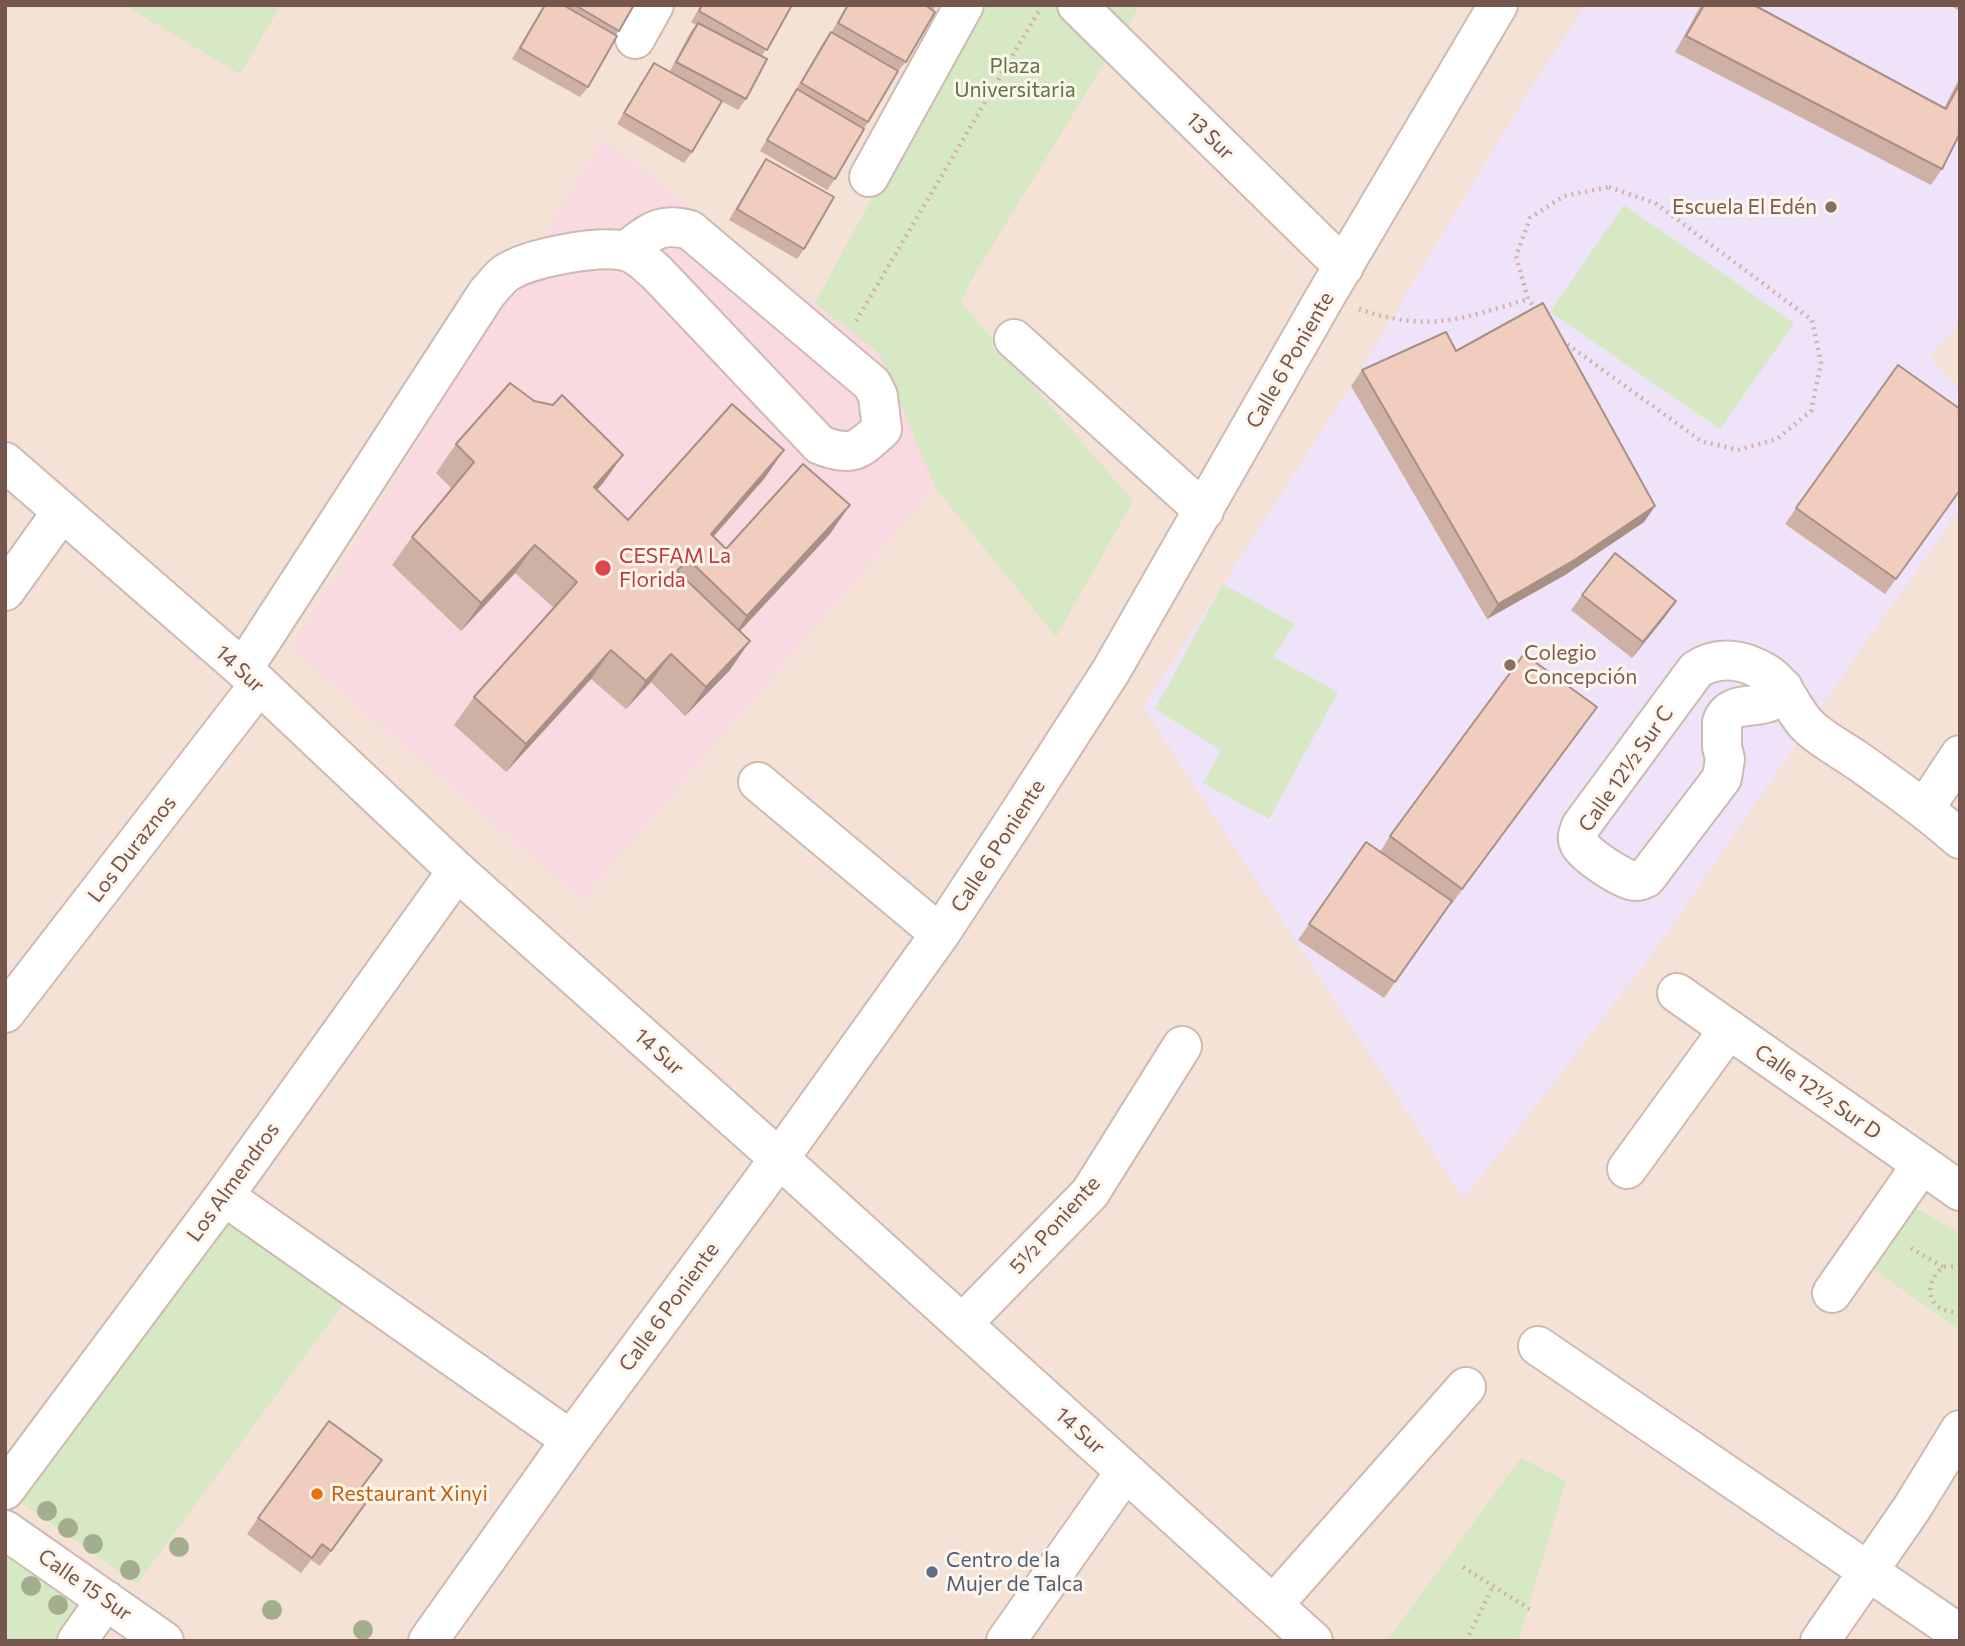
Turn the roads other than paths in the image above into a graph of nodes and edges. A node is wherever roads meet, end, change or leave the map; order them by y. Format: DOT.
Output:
graph roads {
  1 [pos="654,5"];
  2 [pos="964,5"];
  3 [pos="1077,5"];
  4 [pos="1490,8"];
  5 [pos="635,39"];
  6 [pos="869,177"];
  7 [pos="625,251"];
  8 [pos="1335,282"];
  9 [pos="1014,339"];
  10 [pos="5,462"];
  11 [pos="1204,511"];
  12 [pos="61,513"];
  13 [pos="5,591"];
  14 [pos="251,678"];
  15 [pos="1783,688"];
  16 [pos="1960,755"];
  17 [pos="758,782"];
  18 [pos="1925,808"];
  19 [pos="1960,839"];
  20 [pos="457,871"];
  21 [pos="940,933"];
  22 [pos="1677,993"];
  23 [pos="5,1013"];
  24 [pos="1729,1029"];
  25 [pos="1182,1046"];
  26 [pos="779,1159"];
  27 [pos="1922,1164"];
  28 [pos="1627,1169"];
  29 [pos="1960,1191"];
  30 [pos="224,1196"];
  31 [pos="1832,1293"];
  32 [pos="962,1325"];
  33 [pos="1538,1346"];
  34 [pos="1466,1387"];
  35 [pos="1960,1430"];
  36 [pos="571,1440"];
  37 [pos="1125,1472"];
  38 [pos="5,1490"];
  39 [pos="5,1530"];
  40 [pos="1869,1570"];
  41 [pos="107,1600"];
  42 [pos="1273,1605"];
  43 [pos="1960,1634"];
  44 [pos="77,1641"];
  45 [pos="164,1641"];
  46 [pos="428,1641"];
  47 [pos="1006,1641"];
  48 [pos="1313,1641"];
  49 [pos="1820,1641"];
  1 -- 5 [label="street"];
  2 -- 6 [label="street"];
  3 -- 8 [label="street, 13 Sur"];
  4 -- 8 [label="street, Calle 6 Poniente"];
  7 -- 7 [label="street"];
  7 -- 14 [label="street, Los Duraznos"];
  8 -- 11 [label="street, Calle 6 Poniente"];
  9 -- 11 [label="street"];
  10 -- 12 [label="street, 14 Sur"];
  11 -- 21 [label="street, Calle 6 Poniente"];
  12 -- 13 [label="street"];
  12 -- 14 [label="street, 14 Sur"];
  14 -- 20 [label="street, 14 Sur"];
  14 -- 23 [label="street, Los Duraznos"];
  15 -- 15 [label="street, Calle 12½ Sur C"];
  15 -- 18 [label="street, Calle 12½ Sur C"];
  16 -- 18 [label="street"];
  17 -- 21 [label="street"];
  18 -- 19 [label="street, Calle 12½ Sur C"];
  20 -- 26 [label="street, 14 Sur"];
  20 -- 30 [label="street, Los Almendros"];
  21 -- 26 [label="street, Calle 6 Poniente"];
  22 -- 24 [label="street, Calle 12½ Sur D"];
  24 -- 27 [label="street, Calle 12½ Sur D"];
  24 -- 28 [label="street"];
  25 -- 32 [label="street, 5½ Poniente"];
  26 -- 32 [label="street, 14 Sur"];
  26 -- 36 [label="street, Calle 6 Poniente"];
  27 -- 29 [label="street, Calle 12½ Sur D"];
  27 -- 31 [label="street"];
  30 -- 36 [label="street"];
  30 -- 38 [label="street, Los Almendros"];
  32 -- 37 [label="street, 14 Sur"];
  33 -- 40 [label="street"];
  34 -- 42 [label="street"];
  35 -- 40 [label="street"];
  36 -- 46 [label="street, Calle 6 Poniente"];
  37 -- 42 [label="street, 14 Sur"];
  37 -- 47 [label="street"];
  39 -- 41 [label="street, Calle 15 Sur"];
  40 -- 43 [label="street"];
  40 -- 49 [label="street"];
  41 -- 44 [label="street"];
  41 -- 45 [label="street, Calle 15 Sur"];
  42 -- 48 [label="street, 14 Sur"];
}
